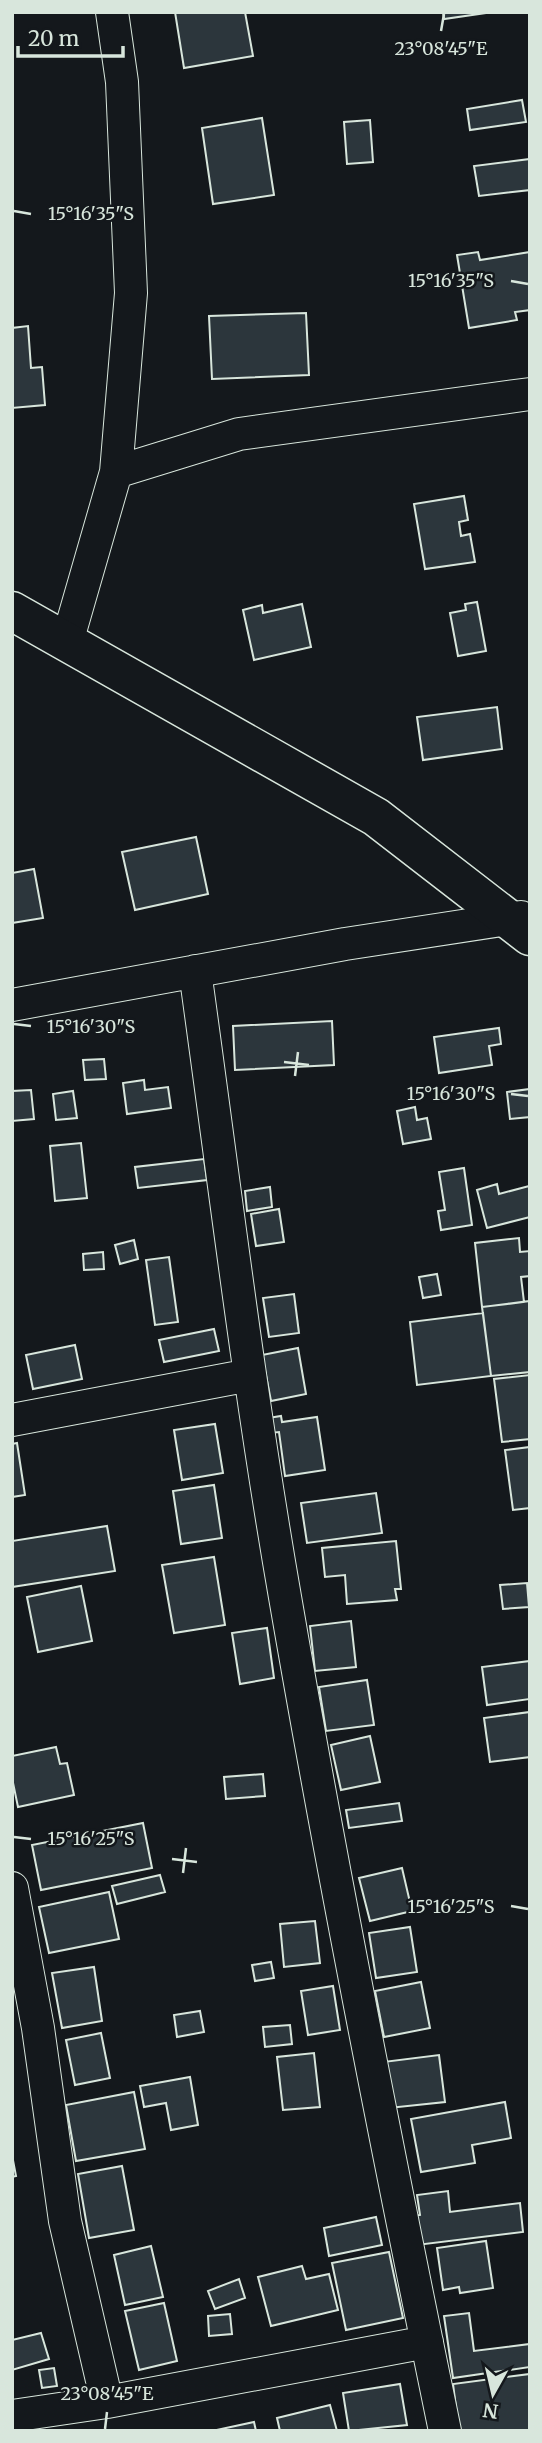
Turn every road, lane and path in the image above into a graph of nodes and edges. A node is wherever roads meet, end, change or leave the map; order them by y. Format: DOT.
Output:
graph roads {
  1 [pos="112,12"];
  2 [pos="530,394"];
  3 [pos="116,472"];
  4 [pos="12,611"];
  5 [pos="67,642"];
  6 [pos="521,923"];
  7 [pos="195,971"];
  8 [pos="12,1005"];
  9 [pos="250,1375"];
  10 [pos="12,1420"];
  11 [pos="12,1888"];
  12 [pos="426,2342"];
  13 [pos="107,2402"];
  14 [pos="12,2416"];
  15 [pos="444,2431"];
  1 -- 3 [label="street"];
  2 -- 3 [label="street"];
  3 -- 5 [label="street"];
  4 -- 5 [label="main road"];
  5 -- 6 [label="main road"];
  6 -- 7 [label="street"];
  7 -- 8 [label="street"];
  7 -- 9 [label="street"];
  9 -- 10 [label="street"];
  9 -- 12 [label="street"];
  11 -- 13 [label="street"];
  12 -- 13 [label="street"];
  12 -- 15 [label="street"];
  13 -- 14 [label="street"];
}
